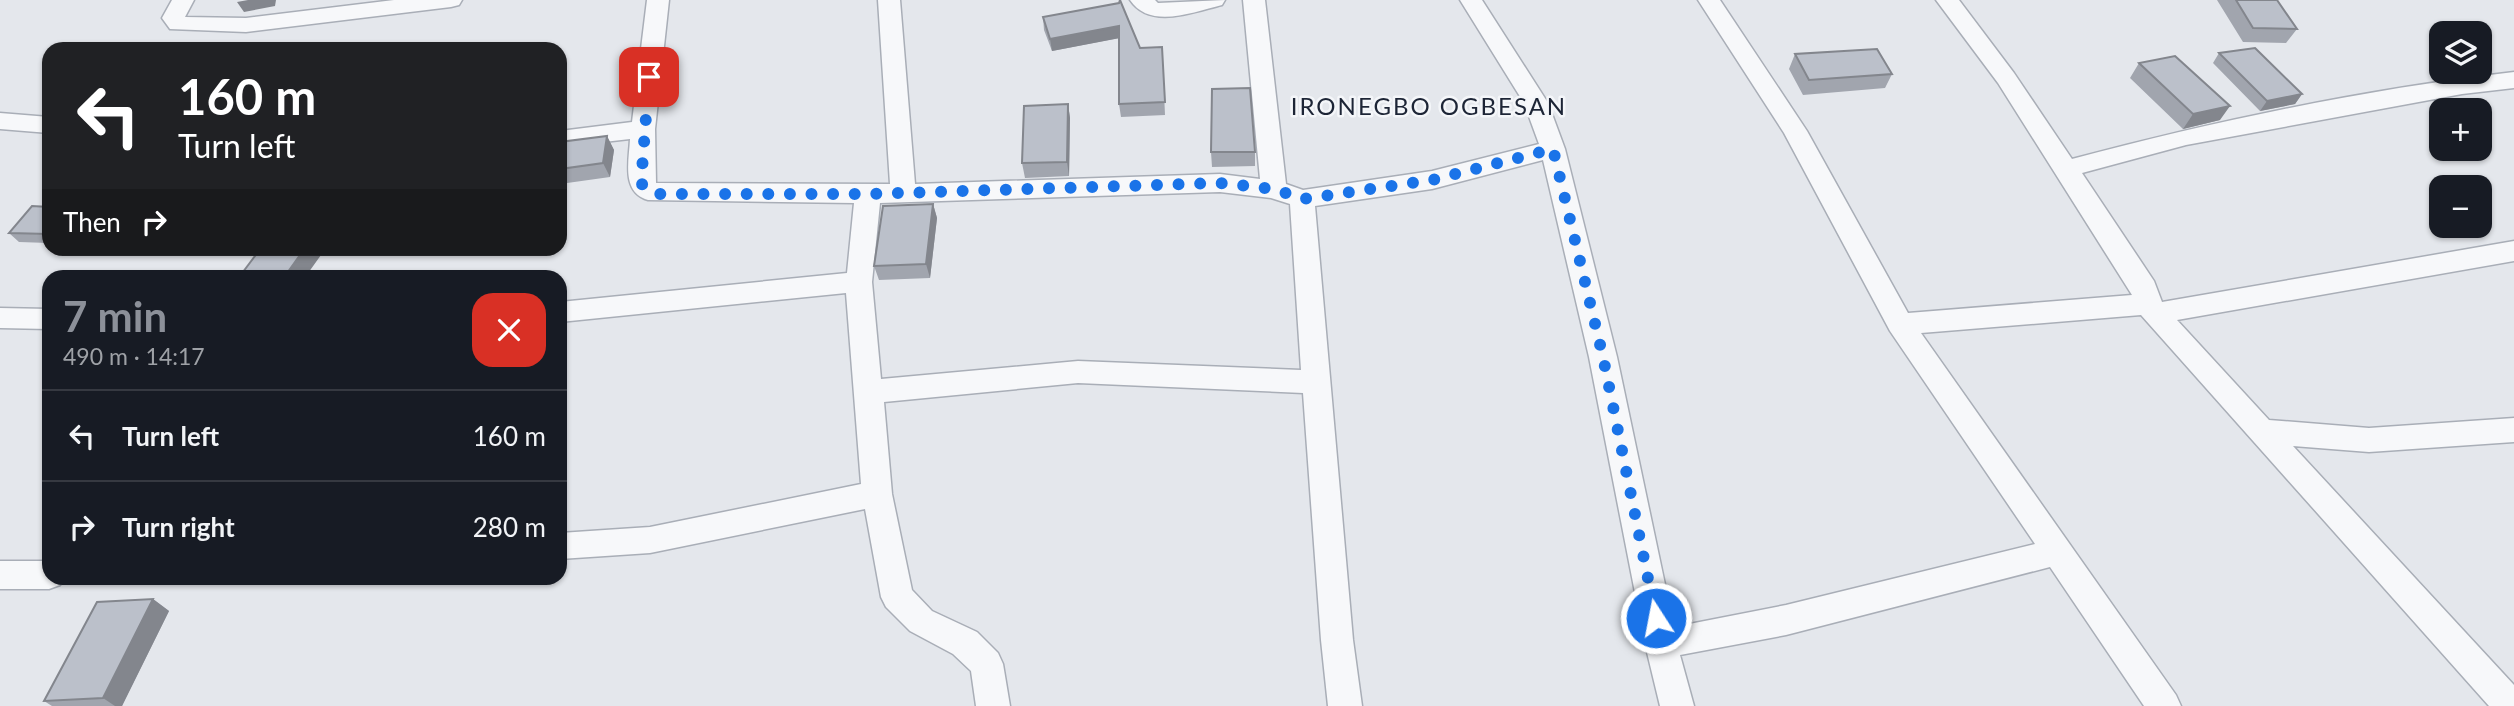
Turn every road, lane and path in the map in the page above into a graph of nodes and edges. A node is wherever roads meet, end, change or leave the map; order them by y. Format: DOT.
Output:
graph roads {
  1 [pos="183,0"];
  2 [pos="451,0"];
  3 [pos="658,0"];
  4 [pos="889,0"];
  5 [pos="1141,0"];
  6 [pos="1214,0"];
  7 [pos="1254,0"];
  8 [pos="1471,0"];
  9 [pos="1709,0"];
  10 [pos="1947,0"];
  11 [pos="2514,80"];
  12 [pos="0,121"];
  13 [pos="42,124"];
  14 [pos="643,129"];
  15 [pos="567,138"];
  16 [pos="1553,149"];
  17 [pos="2065,169"];
  18 [pos="1274,189"];
  19 [pos="904,192"];
  20 [pos="868,194"];
  21 [pos="1303,199"];
  22 [pos="2514,251"];
  23 [pos="859,282"];
  24 [pos="2152,309"];
  25 [pos="567,311"];
  26 [pos="0,318"];
  27 [pos="42,319"];
  28 [pos="1900,324"];
  29 [pos="1318,382"];
  30 [pos="868,392"];
  31 [pos="2514,430"];
  32 [pos="2260,431"];
  33 [pos="877,494"];
  34 [pos="567,546"];
  35 [pos="2057,552"];
  36 [pos="0,575"];
  37 [pos="42,575"];
  38 [pos="1661,644"];
  39 [pos="993,706"];
  40 [pos="1345,706"];
  41 [pos="1677,706"];
  42 [pos="2164,706"];
  43 [pos="2511,706"];
  1 -- 2 [label="street"];
  3 -- 14 [label="street"];
  4 -- 19 [label="street"];
  5 -- 6 [label="street"];
  7 -- 18 [label="street"];
  8 -- 16 [label="street"];
  9 -- 28 [label="street"];
  10 -- 17 [label="street"];
  11 -- 17 [label="street"];
  12 -- 13 [label="street"];
  14 -- 15 [label="street"];
  14 -- 20 [label="street"];
  16 -- 21 [label="street"];
  16 -- 38 [label="street"];
  17 -- 24 [label="street"];
  18 -- 19 [label="street"];
  18 -- 21 [label="street"];
  19 -- 20 [label="street"];
  20 -- 23 [label="street"];
  21 -- 29 [label="street"];
  22 -- 24 [label="street"];
  23 -- 25 [label="street"];
  23 -- 30 [label="street"];
  24 -- 28 [label="street"];
  24 -- 32 [label="street"];
  26 -- 27 [label="street"];
  28 -- 35 [label="street"];
  29 -- 30 [label="street"];
  29 -- 40 [label="street"];
  30 -- 33 [label="street"];
  31 -- 32 [label="street"];
  32 -- 43 [label="street"];
  33 -- 34 [label="street"];
  33 -- 39 [label="street"];
  35 -- 38 [label="street"];
  35 -- 42 [label="street"];
  36 -- 37 [label="street"];
  38 -- 41 [label="street"];
}
